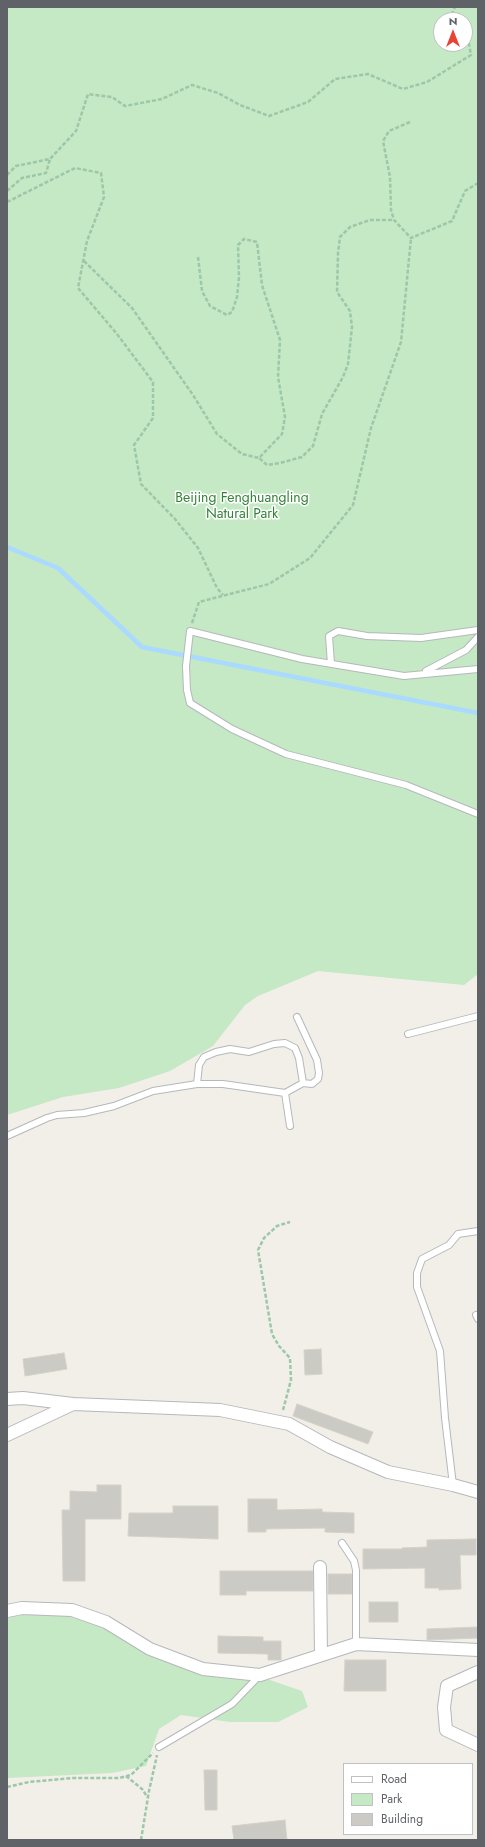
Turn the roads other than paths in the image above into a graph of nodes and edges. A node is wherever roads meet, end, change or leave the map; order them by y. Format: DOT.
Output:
graph roads {
  1 [pos="478,630"];
  2 [pos="478,637"];
  3 [pos="331,664"];
  4 [pos="478,669"];
  5 [pos="419,674"];
  6 [pos="478,814"];
  7 [pos="478,1016"];
  8 [pos="298,1017"];
  9 [pos="408,1034"];
  10 [pos="303,1083"];
  11 [pos="197,1084"];
  12 [pos="285,1093"];
  13 [pos="290,1126"];
  14 [pos="7,1136"];
  15 [pos="478,1231"];
  16 [pos="7,1399"];
  17 [pos="73,1404"];
  18 [pos="7,1435"];
  19 [pos="453,1485"];
  20 [pos="478,1492"];
  21 [pos="342,1543"];
  22 [pos="320,1567"];
  23 [pos="7,1611"];
  24 [pos="356,1644"];
  25 [pos="478,1650"];
  26 [pos="320,1655"];
  27 [pos="478,1672"];
  28 [pos="260,1676"];
  29 [pos="478,1745"];
  30 [pos="159,1747"];
  1 -- 3 [label="lane"];
  2 -- 5 [label="lane"];
  3 -- 5 [label="lane"];
  3 -- 6 [label="lane"];
  4 -- 5 [label="lane"];
  7 -- 9 [label="lane"];
  8 -- 10 [label="lane"];
  10 -- 11 [label="lane"];
  10 -- 12 [label="lane"];
  11 -- 12 [label="lane"];
  11 -- 14 [label="lane"];
  12 -- 13 [label="lane"];
  15 -- 19 [label="lane"];
  16 -- 17 [label="street"];
  17 -- 18 [label="street"];
  17 -- 19 [label="street"];
  19 -- 20 [label="street"];
  21 -- 24 [label="lane"];
  22 -- 26 [label="street"];
  23 -- 28 [label="street"];
  24 -- 25 [label="street"];
  24 -- 26 [label="street"];
  26 -- 28 [label="street"];
  27 -- 29 [label="street"];
  28 -- 30 [label="lane"];
}
